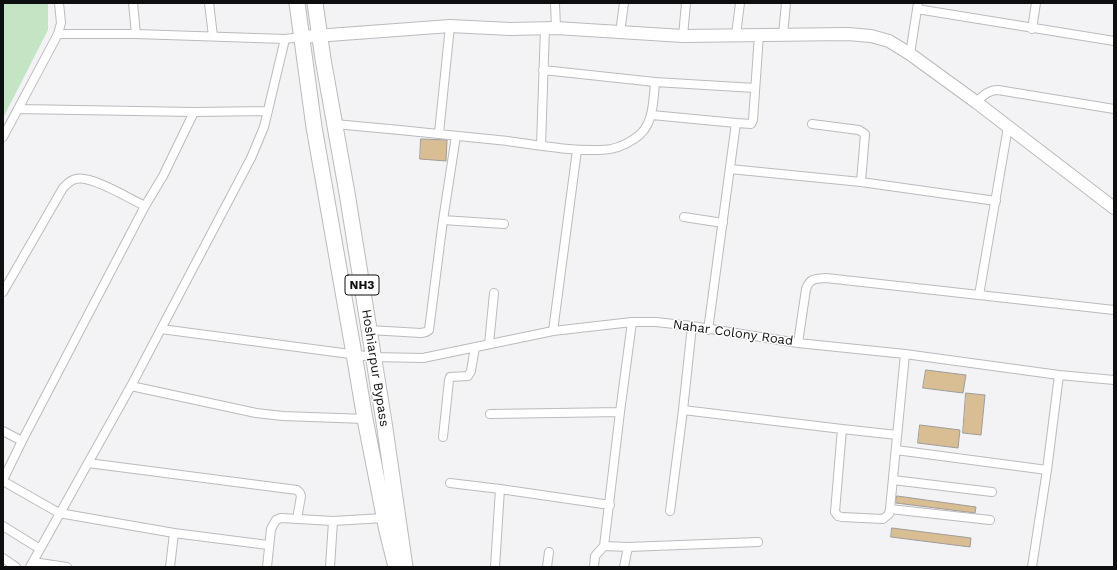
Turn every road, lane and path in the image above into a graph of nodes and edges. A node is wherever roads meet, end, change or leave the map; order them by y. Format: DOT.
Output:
graph roads {
  1 [pos="59,3"];
  2 [pos="134,3"];
  3 [pos="209,3"];
  4 [pos="297,3"];
  5 [pos="315,3"];
  6 [pos="556,3"];
  7 [pos="624,3"];
  8 [pos="686,3"];
  9 [pos="740,3"];
  10 [pos="786,3"];
  11 [pos="1036,3"];
  12 [pos="918,6"];
  13 [pos="450,26"];
  14 [pos="551,28"];
  15 [pos="1032,29"];
  16 [pos="620,33"];
  17 [pos="58,34"];
  18 [pos="136,34"];
  19 [pos="783,34"];
  20 [pos="319,35"];
  21 [pos="736,35"];
  22 [pos="759,35"];
  23 [pos="213,36"];
  24 [pos="683,36"];
  25 [pos="302,37"];
  26 [pos="285,39"];
  27 [pos="1114,41"];
  28 [pos="910,54"];
  29 [pos="543,70"];
  30 [pos="655,82"];
  31 [pos="755,88"];
  32 [pos="976,102"];
  33 [pos="18,109"];
  34 [pos="1114,110"];
  35 [pos="268,111"];
  36 [pos="194,112"];
  37 [pos="652,115"];
  38 [pos="736,123"];
  39 [pos="335,124"];
  40 [pos="812,124"];
  41 [pos="1008,128"];
  42 [pos="439,133"];
  43 [pos="456,136"];
  44 [pos="3,137"];
  45 [pos="541,145"];
  46 [pos="577,150"];
  47 [pos="730,169"];
  48 [pos="861,182"];
  49 [pos="996,201"];
  50 [pos="145,206"];
  51 [pos="1114,208"];
  52 [pos="684,217"];
  53 [pos="443,220"];
  54 [pos="723,223"];
  55 [pos="504,224"];
  56 [pos="3,292"];
  57 [pos="494,293"];
  58 [pos="979,295"];
  59 [pos="1114,310"];
  60 [pos="632,322"];
  61 [pos="692,326"];
  62 [pos="161,329"];
  63 [pos="369,330"];
  64 [pos="708,330"];
  65 [pos="554,331"];
  66 [pos="798,343"];
  67 [pos="489,344"];
  68 [pos="475,347"];
  69 [pos="354,354"];
  70 [pos="905,354"];
  71 [pos="373,357"];
  72 [pos="1059,375"];
  73 [pos="1114,380"];
  74 [pos="131,386"];
  75 [pos="683,410"];
  76 [pos="620,412"];
  77 [pos="490,414"];
  78 [pos="364,419"];
  79 [pos="842,429"];
  80 [pos="3,431"];
  81 [pos="897,435"];
  82 [pos="443,437"];
  83 [pos="22,441"];
  84 [pos="896,450"];
  85 [pos="88,462"];
  86 [pos="1047,470"];
  87 [pos="3,480"];
  88 [pos="893,480"];
  89 [pos="450,483"];
  90 [pos="500,489"];
  91 [pos="992,492"];
  92 [pos="610,505"];
  93 [pos="890,509"];
  94 [pos="670,511"];
  95 [pos="59,513"];
  96 [pos="384,518"];
  97 [pos="298,519"];
  98 [pos="333,520"];
  99 [pos="990,520"];
  100 [pos="3,526"];
  101 [pos="174,533"];
  102 [pos="758,542"];
  103 [pos="268,545"];
  104 [pos="604,546"];
  105 [pos="628,547"];
  106 [pos="40,549"];
  107 [pos="549,552"];
  108 [pos="3,558"];
  109 [pos="31,564"];
  110 [pos="16,567"];
  111 [pos="67,567"];
  112 [pos="170,567"];
  113 [pos="267,567"];
  114 [pos="330,567"];
  115 [pos="396,567"];
  116 [pos="405,567"];
  117 [pos="495,567"];
  118 [pos="547,567"];
  119 [pos="594,567"];
  120 [pos="624,567"];
  121 [pos="1032,567"];
  1 -- 17 [label="street"];
  2 -- 18 [label="street"];
  3 -- 23 [label="street"];
  4 -- 25 [label="highway, NH3"];
  5 -- 20 [label="highway, Hoshiarpur Bypass / NH3"];
  6 -- 14 [label="street"];
  7 -- 16 [label="street"];
  8 -- 24 [label="street"];
  9 -- 21 [label="street"];
  10 -- 19 [label="street"];
  11 -- 15 [label="street"];
  12 -- 15 [label="street"];
  12 -- 28 [label="street"];
  13 -- 14 [label="street"];
  13 -- 20 [label="street"];
  13 -- 42 [label="street"];
  14 -- 16 [label="street"];
  14 -- 29 [label="street"];
  15 -- 27 [label="street"];
  16 -- 24 [label="street"];
  17 -- 18 [label="street"];
  17 -- 33 [label="street"];
  18 -- 23 [label="street"];
  19 -- 22 [label="street"];
  19 -- 28 [label="street"];
  20 -- 25 [label="street"];
  20 -- 39 [label="highway, Hoshiarpur Bypass / NH3"];
  21 -- 22 [label="street"];
  21 -- 24 [label="street"];
  22 -- 31 [label="street"];
  23 -- 26 [label="street"];
  25 -- 26 [label="street"];
  25 -- 69 [label="highway, NH3"];
  26 -- 35 [label="street"];
  28 -- 32 [label="street"];
  29 -- 30 [label="street"];
  29 -- 45 [label="street"];
  30 -- 31 [label="street"];
  30 -- 37 [label="street"];
  31 -- 38 [label="street"];
  32 -- 34 [label="street"];
  32 -- 41 [label="street"];
  33 -- 36 [label="street"];
  33 -- 44 [label="street"];
  35 -- 36 [label="street"];
  35 -- 62 [label="street"];
  36 -- 50 [label="street"];
  37 -- 38 [label="street"];
  37 -- 46 [label="street"];
  38 -- 47 [label="street"];
  39 -- 42 [label="street"];
  39 -- 63 [label="highway, Hoshiarpur Bypass / NH3"];
  40 -- 48 [label="street"];
  41 -- 49 [label="street"];
  41 -- 51 [label="street"];
  42 -- 43 [label="street"];
  43 -- 45 [label="street"];
  43 -- 53 [label="street"];
  45 -- 46 [label="street"];
  46 -- 65 [label="street"];
  47 -- 48 [label="street"];
  47 -- 54 [label="street"];
  48 -- 49 [label="street"];
  49 -- 58 [label="street"];
  50 -- 56 [label="street"];
  50 -- 83 [label="street"];
  52 -- 54 [label="street"];
  53 -- 55 [label="street"];
  53 -- 63 [label="street"];
  54 -- 64 [label="street"];
  57 -- 67 [label="street"];
  58 -- 59 [label="street"];
  58 -- 66 [label="street"];
  60 -- 61 [label="street, Nahar Colony Road"];
  60 -- 65 [label="street, Nahar Colony Road"];
  60 -- 76 [label="street"];
  61 -- 64 [label="street, Nahar Colony Road"];
  61 -- 75 [label="street"];
  62 -- 69 [label="street, Nahar Colony Road"];
  62 -- 74 [label="street"];
  63 -- 71 [label="highway, Hoshiarpur Bypass / NH3"];
  64 -- 66 [label="street, Nahar Colony Road"];
  65 -- 67 [label="street, Nahar Colony Road"];
  66 -- 70 [label="street, Nahar Colony Road"];
  67 -- 68 [label="street, Nahar Colony Road"];
  68 -- 71 [label="street, Nahar Colony Road"];
  68 -- 82 [label="street"];
  69 -- 71 [label="street, Nahar Colony Road"];
  69 -- 78 [label="highway, NH3"];
  70 -- 72 [label="street, Nahar Colony Road"];
  70 -- 81 [label="street"];
  71 -- 116 [label="highway, Hoshiarpur Bypass / NH3"];
  72 -- 73 [label="street, Nahar Colony Road"];
  72 -- 86 [label="street"];
  74 -- 78 [label="street"];
  74 -- 85 [label="street"];
  75 -- 79 [label="street"];
  75 -- 94 [label="street"];
  76 -- 77 [label="street"];
  76 -- 92 [label="street"];
  78 -- 96 [label="highway, NH3"];
  79 -- 81 [label="street"];
  79 -- 93 [label="street"];
  80 -- 83 [label="street"];
  81 -- 84 [label="street"];
  83 -- 87 [label="street"];
  84 -- 86 [label="street"];
  84 -- 88 [label="street"];
  85 -- 95 [label="street"];
  85 -- 97 [label="street"];
  86 -- 121 [label="street"];
  87 -- 95 [label="street"];
  88 -- 91 [label="street"];
  88 -- 93 [label="street"];
  89 -- 90 [label="street"];
  90 -- 92 [label="street"];
  90 -- 117 [label="street"];
  92 -- 104 [label="street"];
  93 -- 99 [label="street"];
  95 -- 101 [label="street"];
  95 -- 106 [label="street"];
  96 -- 98 [label="street"];
  96 -- 115 [label="highway, NH3"];
  97 -- 98 [label="street"];
  97 -- 103 [label="street"];
  98 -- 114 [label="street"];
  100 -- 106 [label="street"];
  101 -- 103 [label="street"];
  101 -- 112 [label="street"];
  102 -- 105 [label="street"];
  103 -- 113 [label="street"];
  104 -- 105 [label="street"];
  104 -- 119 [label="street"];
  105 -- 120 [label="street"];
  106 -- 109 [label="street"];
  107 -- 118 [label="street"];
  108 -- 110 [label="street"];
  109 -- 111 [label="street"];
}
